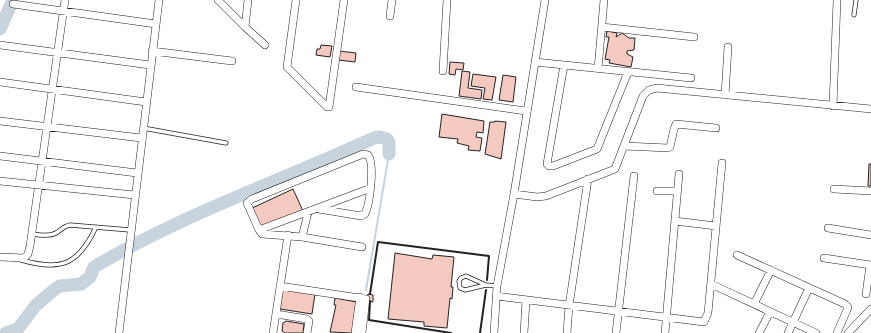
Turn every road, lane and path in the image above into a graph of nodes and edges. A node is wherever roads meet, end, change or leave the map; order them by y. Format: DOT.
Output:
graph roads {
  1 [pos="66,0"];
  2 [pos="159,0"];
  3 [pos="218,0"];
  4 [pos="248,0"];
  5 [pos="296,0"];
  6 [pos="344,0"];
  7 [pos="392,0"];
  8 [pos="448,0"];
  9 [pos="545,0"];
  10 [pos="604,0"];
  11 [pos="837,0"];
  12 [pos="856,0"];
  13 [pos="13,4"];
  14 [pos="64,11"];
  15 [pos="854,14"];
  16 [pos="390,16"];
  17 [pos="156,24"];
  18 [pos="245,27"];
  19 [pos="602,27"];
  20 [pos="694,37"];
  21 [pos="266,45"];
  22 [pos="0,46"];
  23 [pos="728,47"];
  24 [pos="152,51"];
  25 [pos="58,53"];
  26 [pos="232,61"];
  27 [pos="535,62"];
  28 [pos="150,65"];
  29 [pos="564,65"];
  30 [pos="598,68"];
  31 [pos="443,71"];
  32 [pos="628,72"];
  33 [pos="691,78"];
  34 [pos="0,82"];
  35 [pos="356,87"];
  36 [pos="53,90"];
  37 [pos="725,95"];
  38 [pos="146,102"];
  39 [pos="833,106"];
  40 [pos="871,109"];
  41 [pos="526,111"];
  42 [pos="0,121"];
  43 [pos="48,127"];
  44 [pos="142,128"];
  45 [pos="716,128"];
  46 [pos="141,138"];
  47 [pos="226,143"];
  48 [pos="625,146"];
  49 [pos="0,156"];
  50 [pos="42,161"];
  51 [pos="722,163"];
  52 [pos="137,173"];
  53 [pos="679,174"];
  54 [pos="634,176"];
  55 [pos="588,180"];
  56 [pos="0,181"];
  57 [pos="38,185"];
  58 [pos="370,188"];
  59 [pos="834,189"];
  60 [pos="657,191"];
  61 [pos="678,191"];
  62 [pos="871,191"];
  63 [pos="514,194"];
  64 [pos="134,195"];
  65 [pos="319,209"];
  66 [pos="308,213"];
  67 [pos="675,221"];
  68 [pos="716,226"];
  69 [pos="96,227"];
  70 [pos="828,228"];
  71 [pos="259,230"];
  72 [pos="32,234"];
  73 [pos="130,234"];
  74 [pos="288,235"];
  75 [pos="871,235"];
  76 [pos="302,237"];
  77 [pos="362,247"];
  78 [pos="737,255"];
  79 [pos="0,257"];
  80 [pos="824,258"];
  81 [pos="20,259"];
  82 [pos="871,265"];
  83 [pos="771,270"];
  84 [pos="711,284"];
  85 [pos="486,285"];
  86 [pos="280,286"];
  87 [pos="497,286"];
  88 [pos="809,288"];
  89 [pos="866,294"];
  90 [pos="496,296"];
  91 [pos="360,297"];
  92 [pos="526,300"];
  93 [pos="754,304"];
  94 [pos="569,306"];
  95 [pos="871,309"];
  96 [pos="618,312"];
  97 [pos="770,312"];
  98 [pos="276,314"];
  99 [pos="667,318"];
  100 [pos="793,322"];
  101 [pos="119,333"];
  102 [pos="273,333"];
  103 [pos="308,333"];
  104 [pos="355,333"];
  105 [pos="362,333"];
  106 [pos="494,333"];
  107 [pos="524,333"];
  108 [pos="567,333"];
  109 [pos="616,333"];
  110 [pos="665,333"];
  111 [pos="759,333"];
  112 [pos="788,333"];
  113 [pos="816,333"];
  114 [pos="837,333"];
  115 [pos="848,333"];
  1 -- 14 [label="street"];
  2 -- 17 [label="street"];
  3 -- 18 [label="street"];
  4 -- 18 [label="street"];
  5 -- 6 [label="street"];
  7 -- 16 [label="street"];
  8 -- 31 [label="street"];
  9 -- 27 [label="street"];
  10 -- 19 [label="street"];
  11 -- 39 [label="street"];
  12 -- 15 [label="lane"];
  13 -- 14 [label="street"];
  14 -- 17 [label="street"];
  14 -- 25 [label="street"];
  17 -- 24 [label="street"];
  18 -- 21 [label="street"];
  19 -- 20 [label="street"];
  19 -- 30 [label="street"];
  22 -- 25 [label="street"];
  23 -- 37 [label="street"];
  24 -- 26 [label="street"];
  24 -- 28 [label="street"];
  25 -- 28 [label="street"];
  25 -- 36 [label="street"];
  27 -- 29 [label="street"];
  27 -- 41 [label="street"];
  28 -- 38 [label="street"];
  29 -- 30 [label="street"];
  29 -- 32 [label="street"];
  30 -- 32 [label="street"];
  32 -- 33 [label="street"];
  34 -- 36 [label="street"];
  35 -- 41 [label="street"];
  36 -- 38 [label="street"];
  36 -- 43 [label="street"];
  37 -- 39 [label="street"];
  37 -- 48 [label="street"];
  38 -- 44 [label="street"];
  39 -- 40 [label="street"];
  41 -- 63 [label="street"];
  42 -- 43 [label="street"];
  43 -- 46 [label="street"];
  43 -- 50 [label="street"];
  44 -- 46 [label="street"];
  44 -- 47 [label="lane"];
  45 -- 48 [label="street"];
  46 -- 52 [label="street"];
  48 -- 55 [label="street"];
  49 -- 50 [label="street"];
  50 -- 52 [label="street"];
  50 -- 57 [label="street"];
  51 -- 68 [label="street"];
  52 -- 64 [label="street"];
  53 -- 61 [label="street"];
  54 -- 96 [label="street"];
  55 -- 63 [label="street"];
  55 -- 94 [label="street"];
  56 -- 57 [label="street"];
  57 -- 64 [label="street"];
  57 -- 72 [label="street"];
  58 -- 65 [label="street"];
  58 -- 65 [label="street"];
  58 -- 71 [label="street"];
  59 -- 62 [label="street"];
  60 -- 61 [label="street"];
  61 -- 67 [label="street"];
  63 -- 87 [label="street"];
  64 -- 73 [label="street"];
  65 -- 66 [label="street"];
  66 -- 71 [label="street"];
  66 -- 76 [label="street"];
  67 -- 68 [label="street"];
  67 -- 99 [label="street"];
  68 -- 84 [label="street"];
  69 -- 72 [label="lane"];
  69 -- 73 [label="lane"];
  69 -- 81 [label="lane"];
  70 -- 75 [label="street"];
  71 -- 74 [label="street"];
  72 -- 81 [label="street"];
  73 -- 101 [label="street"];
  74 -- 76 [label="street"];
  74 -- 86 [label="street"];
  76 -- 77 [label="street"];
  78 -- 83 [label="street"];
  79 -- 81 [label="street"];
  80 -- 82 [label="street"];
  82 -- 89 [label="street"];
  83 -- 88 [label="street"];
  83 -- 93 [label="street"];
  84 -- 93 [label="street"];
  84 -- 99 [label="street"];
  85 -- 85 [label="lane"];
  85 -- 87 [label="lane"];
  86 -- 91 [label="street"];
  86 -- 98 [label="street"];
  87 -- 90 [label="street"];
  88 -- 100 [label="street"];
  88 -- 114 [label="street"];
  90 -- 92 [label="street"];
  90 -- 106 [label="street"];
  91 -- 104 [label="street"];
  91 -- 105 [label="street"];
  92 -- 94 [label="street"];
  92 -- 107 [label="street"];
  93 -- 97 [label="street"];
  94 -- 96 [label="street"];
  94 -- 108 [label="street"];
  95 -- 115 [label="street"];
  96 -- 99 [label="street"];
  96 -- 109 [label="street"];
  97 -- 100 [label="street"];
  97 -- 111 [label="street"];
  98 -- 102 [label="street"];
  98 -- 103 [label="street"];
  99 -- 110 [label="street"];
  100 -- 112 [label="street"];
  100 -- 113 [label="street"];
}
